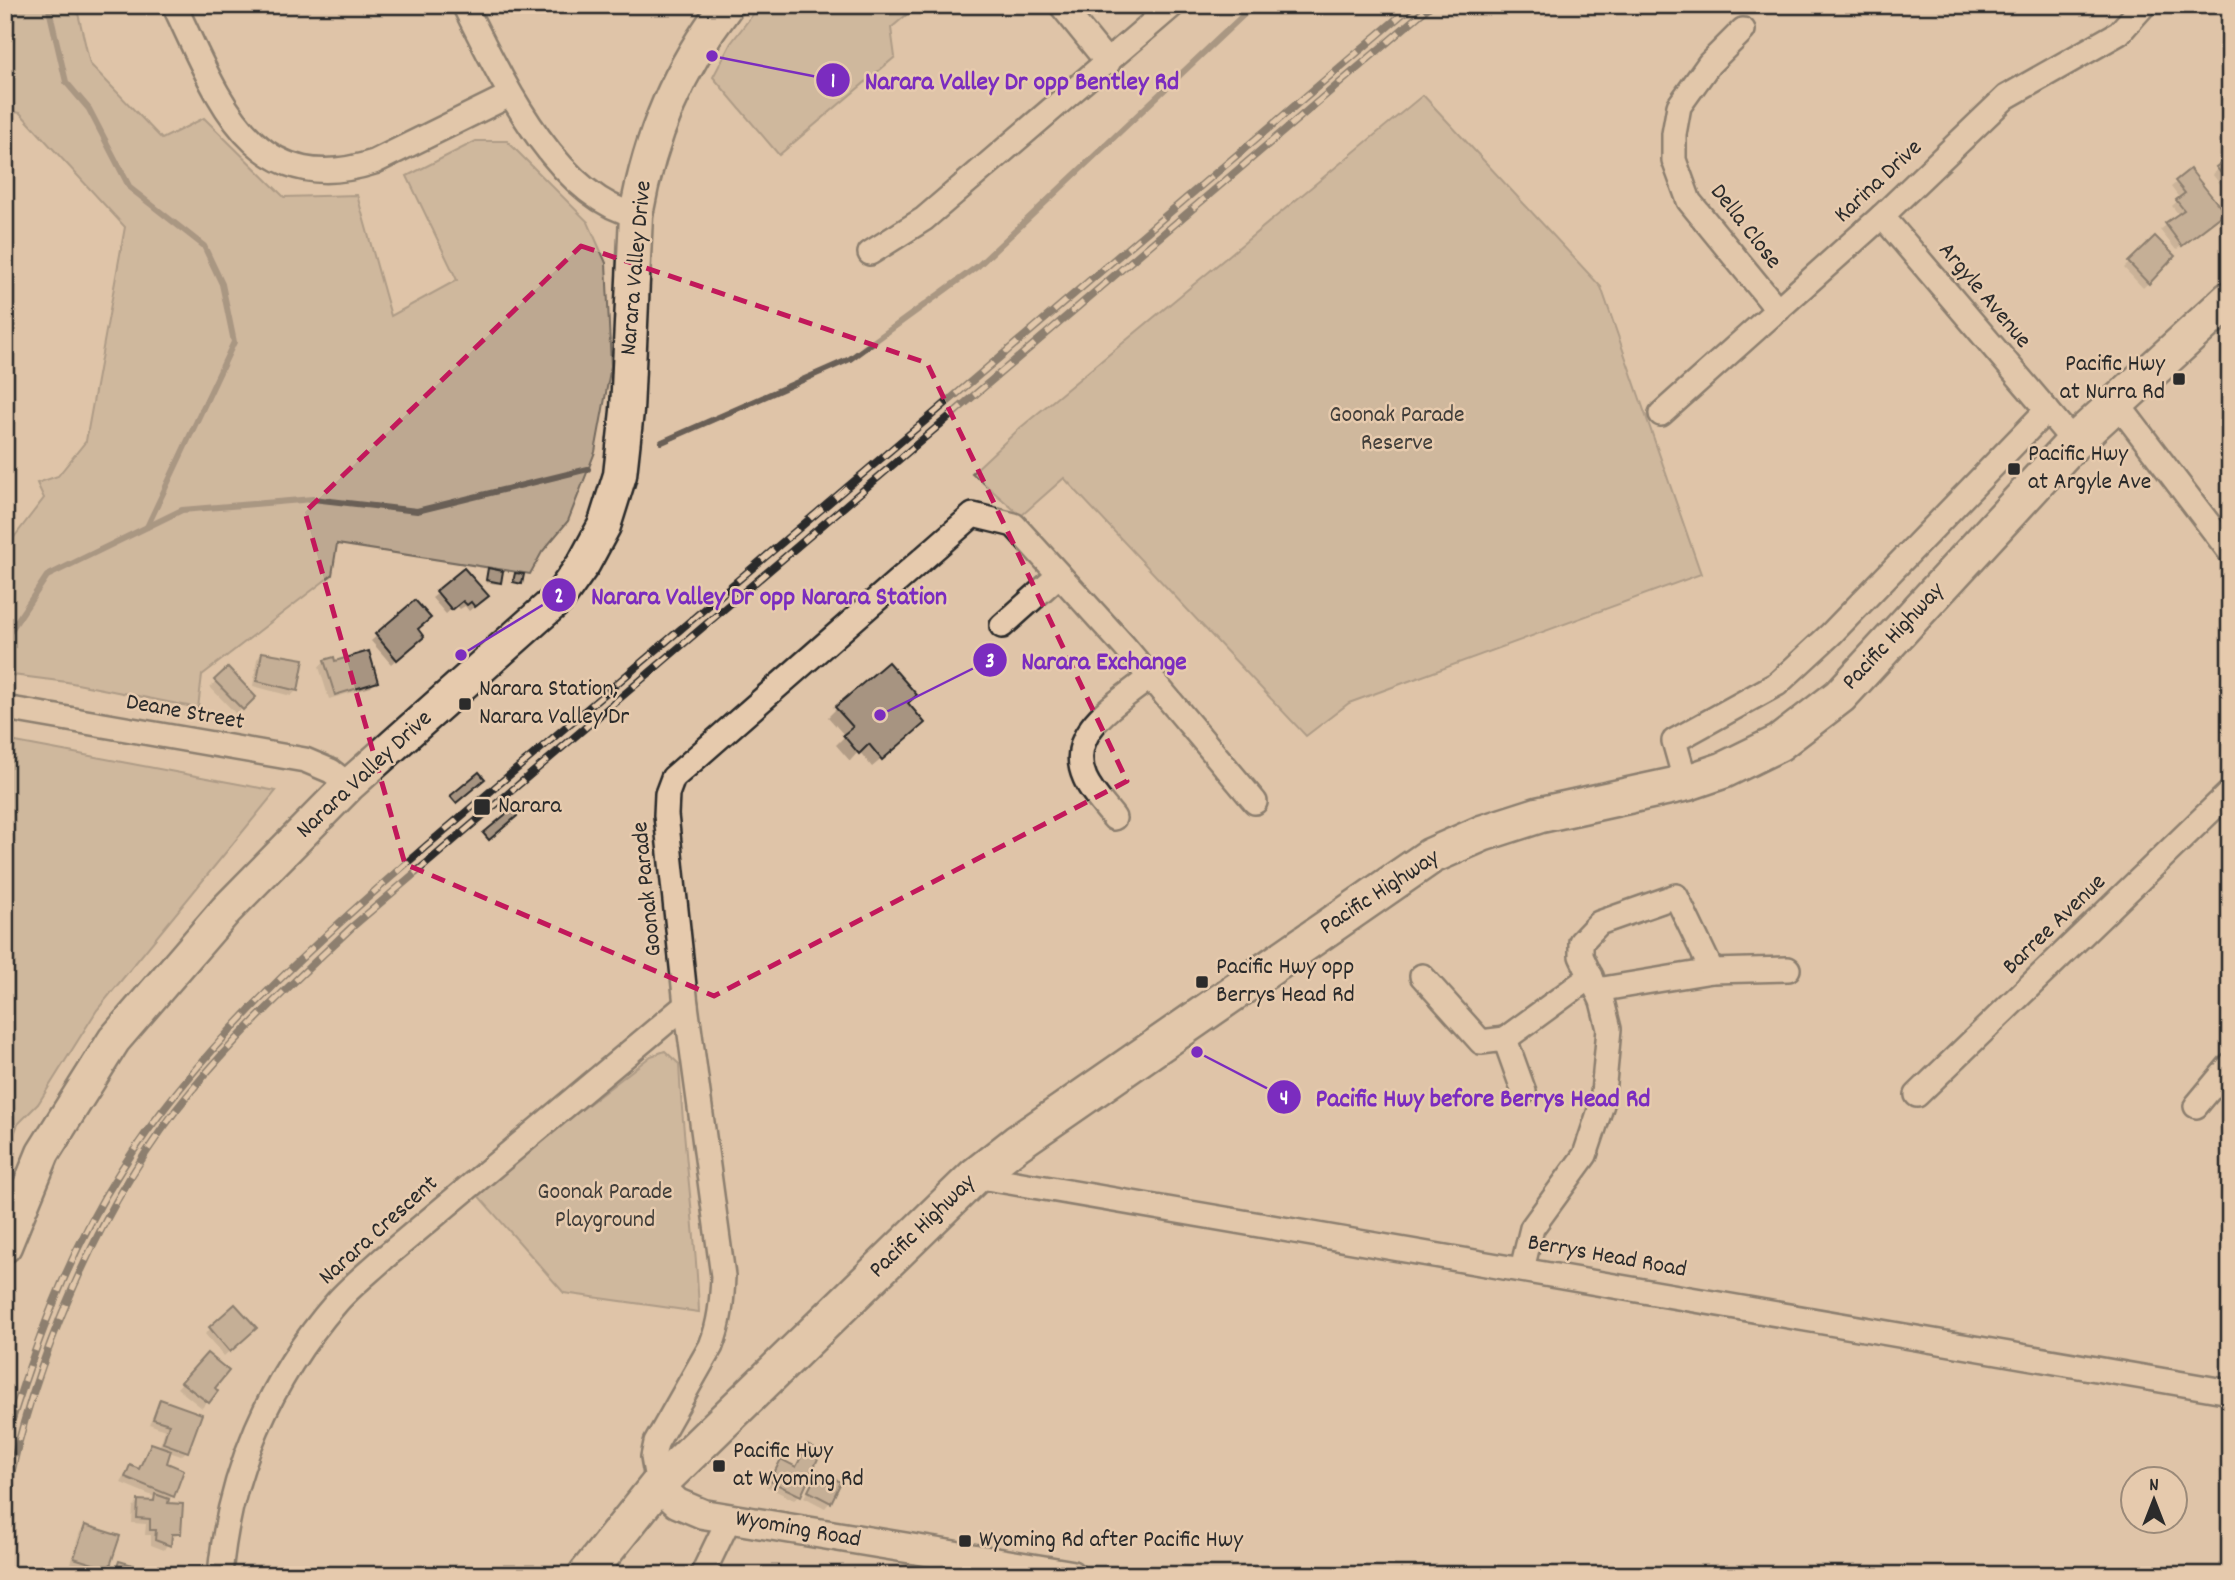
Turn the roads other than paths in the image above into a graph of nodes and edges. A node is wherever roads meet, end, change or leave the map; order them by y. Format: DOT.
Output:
graph roads {
  1 [pos="174,5"];
  2 [pos="464,5"];
  3 [pos="727,5"];
  4 [pos="1061,5"];
  5 [pos="1173,5"];
  6 [pos="2144,5"];
  7 [pos="1742,30"];
  8 [pos="1108,63"];
  9 [pos="510,95"];
  10 [pos="636,215"];
  11 [pos="1882,216"];
  12 [pos="870,253"];
  13 [pos="2230,299"];
  14 [pos="1778,310"];
  15 [pos="2117,403"];
  16 [pos="2047,410"];
  17 [pos="1661,414"];
  18 [pos="2074,442"];
  19 [pos="2230,552"];
  20 [pos="1059,575"];
  21 [pos="1002,626"];
  22 [pos="1150,677"];
  23 [pos="5,708"];
  24 [pos="1686,782"];
  25 [pos="349,785"];
  26 [pos="2230,792"];
  27 [pos="1255,802"];
  28 [pos="1114,818"];
  29 [pos="1788,969"];
  30 [pos="1712,971"];
  31 [pos="1422,976"];
  32 [pos="1594,983"];
  33 [pos="686,1005"];
  34 [pos="1505,1039"];
  35 [pos="2230,1065"];
  36 [pos="1524,1092"];
  37 [pos="1917,1095"];
  38 [pos="2196,1106"];
  39 [pos="975,1176"];
  40 [pos="5,1246"];
  41 [pos="1522,1269"];
  42 [pos="2230,1392"];
  43 [pos="658,1485"];
  44 [pos="631,1519"];
  45 [pos="729,1519"];
  46 [pos="220,1575"];
  47 [pos="586,1575"];
  48 [pos="599,1575"];
  49 [pos="702,1575"];
  50 [pos="1071,1575"];
  1 -- 9 [label="street"];
  2 -- 9 [label="street"];
  3 -- 10 [label="main road, Narara Valley Drive"];
  4 -- 8 [label="street"];
  5 -- 8 [label="street"];
  6 -- 11 [label="street, Karina Drive"];
  7 -- 14 [label="street, Della Close"];
  8 -- 12 [label="street"];
  9 -- 10 [label="street"];
  10 -- 25 [label="main road, Narara Valley Drive"];
  11 -- 14 [label="street, Karina Drive"];
  11 -- 16 [label="street, Argyle Avenue"];
  13 -- 15 [label="main road, Pacific Highway"];
  14 -- 17 [label="street, Karina Drive"];
  15 -- 18 [label="main road, Pacific Highway"];
  15 -- 19 [label="street"];
  16 -- 18 [label="street, Argyle Avenue"];
  16 -- 24 [label="street"];
  18 -- 24 [label="main road, Pacific Highway"];
  20 -- 21 [label="street"];
  20 -- 22 [label="street, Goonak Parade"];
  20 -- 33 [label="street, Goonak Parade"];
  22 -- 27 [label="street, Goonak Parade"];
  22 -- 28 [label="street"];
  23 -- 25 [label="street, Deane Street"];
  24 -- 39 [label="main road, Pacific Highway"];
  25 -- 40 [label="main road, Narara Valley Drive"];
  26 -- 37 [label="street, Barree Avenue"];
  29 -- 30 [label="street"];
  30 -- 32 [label="street"];
  30 -- 32 [label="street"];
  31 -- 34 [label="street"];
  32 -- 34 [label="street"];
  32 -- 41 [label="street"];
  33 -- 43 [label="street, Goonak Parade"];
  33 -- 46 [label="street, Narara Crescent"];
  34 -- 36 [label="street"];
  35 -- 38 [label="street"];
  39 -- 41 [label="street, Berrys Head Road"];
  39 -- 43 [label="main road, Pacific Highway"];
  41 -- 42 [label="street, Berrys Head Road"];
  43 -- 44 [label="main road, Pacific Highway"];
  43 -- 45 [label="street, Wyoming Road"];
  44 -- 47 [label="main road, Pacific Highway"];
  44 -- 48 [label="main road, Pacific Highway"];
  45 -- 49 [label="street"];
  45 -- 50 [label="street, Wyoming Road"];
}
